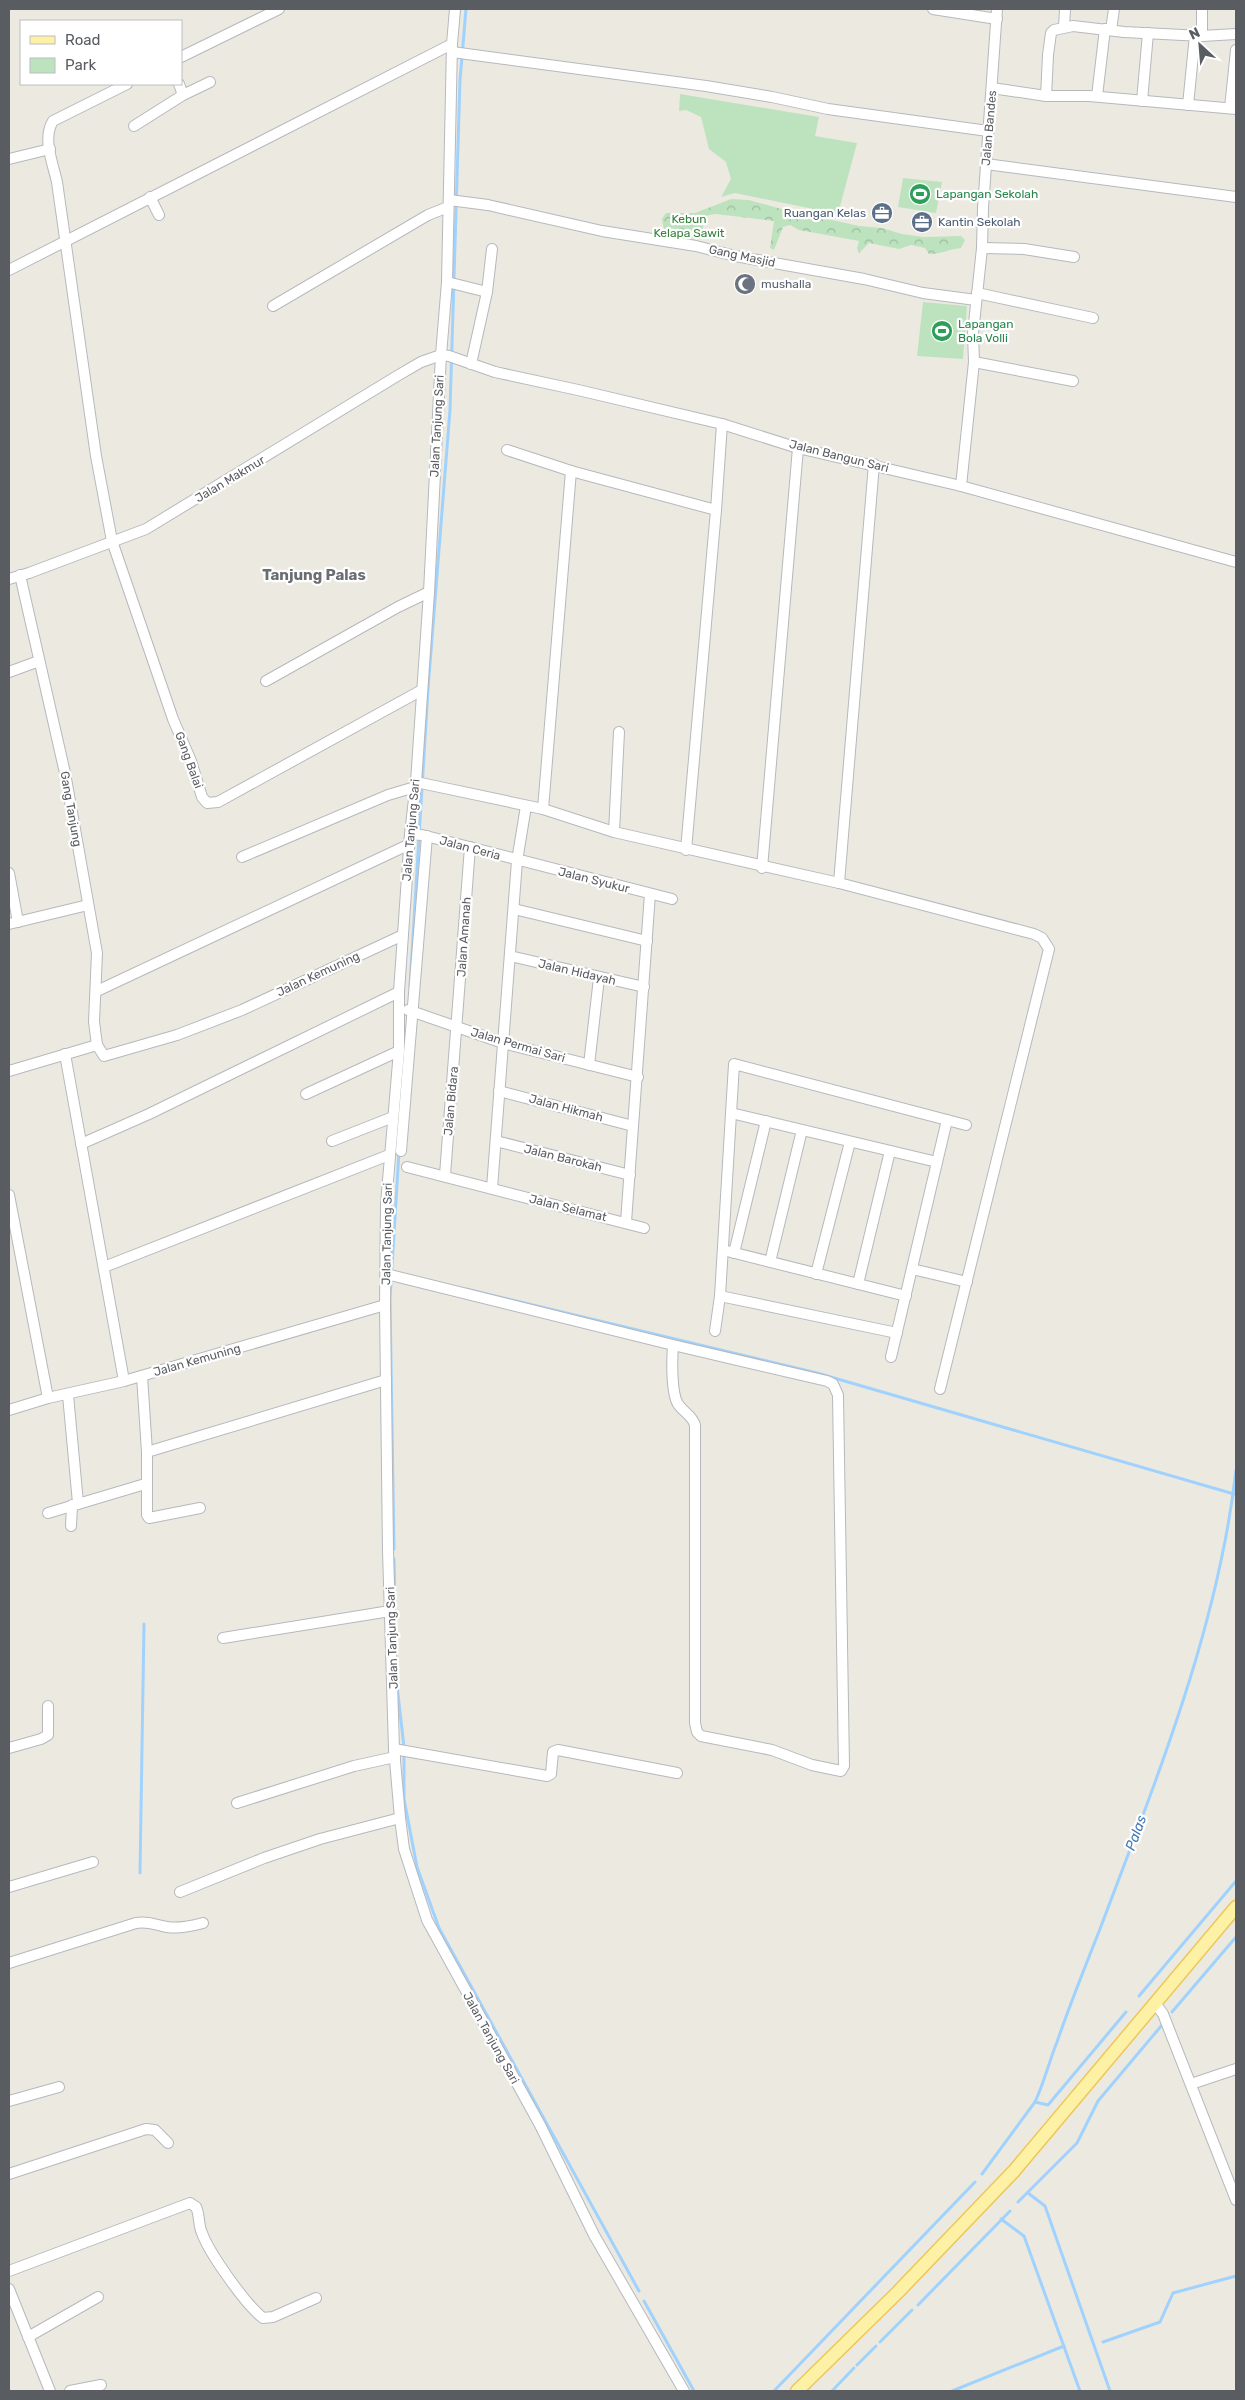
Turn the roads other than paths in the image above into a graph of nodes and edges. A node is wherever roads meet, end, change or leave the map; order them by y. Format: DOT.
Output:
graph roads {
  1 [pos="279,9"];
  2 [pos="455,9"];
  3 [pos="933,9"];
  4 [pos="1066,9"];
  5 [pos="1114,9"];
  6 [pos="1202,9"];
  7 [pos="997,14"];
  8 [pos="1064,27"];
  9 [pos="1108,30"];
  10 [pos="1148,33"];
  11 [pos="1236,34"];
  12 [pos="1199,35"];
  13 [pos="456,50"];
  14 [pos="1236,50"];
  15 [pos="182,57"];
  16 [pos="210,82"];
  17 [pos="125,85"];
  18 [pos="179,85"];
  19 [pos="992,88"];
  20 [pos="183,95"];
  21 [pos="1046,96"];
  22 [pos="1097,96"];
  23 [pos="1142,100"];
  24 [pos="1188,105"];
  25 [pos="1233,109"];
  26 [pos="134,126"];
  27 [pos="988,131"];
  28 [pos="50,149"];
  29 [pos="9,159"];
  30 [pos="986,164"];
  31 [pos="1236,197"];
  32 [pos="150,198"];
  33 [pos="449,204"];
  34 [pos="159,215"];
  35 [pos="65,242"];
  36 [pos="982,248"];
  37 [pos="492,249"];
  38 [pos="1074,257"];
  39 [pos="9,270"];
  40 [pos="451,283"];
  41 [pos="487,292"];
  42 [pos="976,297"];
  43 [pos="273,306"];
  44 [pos="1093,318"];
  45 [pos="448,356"];
  46 [pos="974,362"];
  47 [pos="471,364"];
  48 [pos="1074,381"];
  49 [pos="722,424"];
  50 [pos="798,448"];
  51 [pos="507,450"];
  52 [pos="874,464"];
  53 [pos="571,471"];
  54 [pos="962,486"];
  55 [pos="716,510"];
  56 [pos="112,541"];
  57 [pos="1236,562"];
  58 [pos="20,575"];
  59 [pos="9,579"];
  60 [pos="430,592"];
  61 [pos="39,661"];
  62 [pos="9,672"];
  63 [pos="266,681"];
  64 [pos="422,690"];
  65 [pos="619,732"];
  66 [pos="416,784"];
  67 [pos="526,806"];
  68 [pos="543,809"];
  69 [pos="614,832"];
  70 [pos="417,836"];
  71 [pos="470,847"];
  72 [pos="686,850"];
  73 [pos="242,857"];
  74 [pos="517,861"];
  75 [pos="762,868"];
  76 [pos="9,872"];
  77 [pos="839,884"];
  78 [pos="650,894"];
  79 [pos="672,899"];
  80 [pos="88,905"];
  81 [pos="514,909"];
  82 [pos="14,923"];
  83 [pos="402,935"];
  84 [pos="647,941"];
  85 [pos="510,956"];
  86 [pos="599,978"];
  87 [pos="644,987"];
  88 [pos="97,991"];
  89 [pos="399,992"];
  90 [pos="406,1009"];
  91 [pos="458,1027"];
  92 [pos="503,1043"];
  93 [pos="97,1045"];
  94 [pos="399,1051"];
  95 [pos="65,1054"];
  96 [pos="588,1065"];
  97 [pos="9,1071"];
  98 [pos="638,1077"];
  99 [pos="499,1091"];
  100 [pos="306,1094"];
  101 [pos="731,1113"];
  102 [pos="947,1120"];
  103 [pos="397,1121"];
  104 [pos="766,1121"];
  105 [pos="966,1125"];
  106 [pos="633,1126"];
  107 [pos="802,1130"];
  108 [pos="332,1141"];
  109 [pos="496,1141"];
  110 [pos="850,1142"];
  111 [pos="81,1144"];
  112 [pos="401,1151"];
  113 [pos="890,1151"];
  114 [pos="389,1154"];
  115 [pos="937,1162"];
  116 [pos="407,1167"];
  117 [pos="445,1175"];
  118 [pos="630,1175"];
  119 [pos="492,1188"];
  120 [pos="9,1194"];
  121 [pos="626,1222"];
  122 [pos="644,1228"];
  123 [pos="723,1250"];
  124 [pos="734,1253"];
  125 [pos="770,1262"];
  126 [pos="104,1267"];
  127 [pos="912,1269"];
  128 [pos="816,1274"];
  129 [pos="390,1275"];
  130 [pos="967,1282"];
  131 [pos="858,1284"];
  132 [pos="720,1296"];
  133 [pos="906,1296"];
  134 [pos="384,1305"];
  135 [pos="715,1332"];
  136 [pos="897,1333"];
  137 [pos="673,1345"];
  138 [pos="891,1357"];
  139 [pos="142,1376"];
  140 [pos="386,1380"];
  141 [pos="124,1381"];
  142 [pos="940,1389"];
  143 [pos="68,1395"];
  144 [pos="48,1398"];
  145 [pos="9,1410"];
  146 [pos="147,1452"];
  147 [pos="145,1484"];
  148 [pos="75,1504"];
  149 [pos="200,1508"];
  150 [pos="48,1513"];
  151 [pos="71,1526"];
  152 [pos="390,1611"];
  153 [pos="223,1638"];
  154 [pos="48,1706"];
  155 [pos="9,1748"];
  156 [pos="395,1753"];
  157 [pos="677,1773"];
  158 [pos="238,1803"];
  159 [pos="400,1818"];
  160 [pos="94,1862"];
  161 [pos="9,1887"];
  162 [pos="180,1892"];
  163 [pos="1236,1907"];
  164 [pos="203,1923"];
  165 [pos="9,1963"];
  166 [pos="1155,2003"];
  167 [pos="1236,2069"];
  168 [pos="1191,2084"];
  169 [pos="59,2087"];
  170 [pos="9,2101"];
  171 [pos="168,2143"];
  172 [pos="9,2174"];
  173 [pos="1236,2200"];
  174 [pos="9,2271"];
  175 [pos="9,2289"];
  176 [pos="98,2297"];
  177 [pos="316,2298"];
  178 [pos="11,2305"];
  179 [pos="28,2337"];
  180 [pos="101,2385"];
  181 [pos="50,2391"];
  182 [pos="70,2391"];
  183 [pos="684,2391"];
  184 [pos="797,2391"];
  1 -- 15 [label="street"];
  2 -- 13 [label="street, Jalan Tanjung Sari"];
  3 -- 7 [label="street"];
  4 -- 8 [label="street"];
  5 -- 9 [label="street"];
  6 -- 12 [label="street"];
  7 -- 19 [label="street, Jalan Bandes"];
  8 -- 9 [label="street"];
  8 -- 21 [label="street"];
  9 -- 10 [label="street"];
  9 -- 22 [label="street"];
  10 -- 12 [label="street"];
  10 -- 23 [label="street"];
  11 -- 12 [label="street"];
  12 -- 24 [label="street"];
  13 -- 27 [label="street"];
  13 -- 32 [label="street"];
  13 -- 33 [label="street, Jalan Tanjung Sari"];
  14 -- 25 [label="street"];
  16 -- 20 [label="street"];
  17 -- 28 [label="street"];
  18 -- 20 [label="street"];
  19 -- 21 [label="street"];
  19 -- 27 [label="street, Jalan Bandes"];
  20 -- 26 [label="street"];
  21 -- 22 [label="street"];
  22 -- 23 [label="street"];
  23 -- 24 [label="street"];
  24 -- 25 [label="street"];
  27 -- 30 [label="street, Jalan Bandes"];
  28 -- 29 [label="street"];
  28 -- 35 [label="street"];
  30 -- 31 [label="street"];
  30 -- 36 [label="street, Jalan Bandes"];
  32 -- 34 [label="street"];
  32 -- 35 [label="street"];
  33 -- 40 [label="street, Jalan Tanjung Sari"];
  33 -- 42 [label="street, Gang Masjid"];
  33 -- 43 [label="street"];
  35 -- 39 [label="street"];
  35 -- 56 [label="street"];
  36 -- 38 [label="street"];
  36 -- 42 [label="street, Jalan Bandes"];
  37 -- 41 [label="street"];
  40 -- 41 [label="street"];
  40 -- 45 [label="street, Jalan Tanjung Sari"];
  41 -- 47 [label="street"];
  42 -- 44 [label="street, Gang Masjid"];
  42 -- 46 [label="street, Jalan Bandes"];
  45 -- 47 [label="street, Jalan Bangun Sari"];
  45 -- 56 [label="street, Jalan Makmur"];
  45 -- 60 [label="street, Jalan Tanjung Sari"];
  46 -- 48 [label="street"];
  46 -- 54 [label="street, Jalan Bandes"];
  47 -- 49 [label="street, Jalan Bangun Sari"];
  49 -- 50 [label="street, Jalan Bangun Sari"];
  49 -- 55 [label="street"];
  50 -- 52 [label="street, Jalan Bangun Sari"];
  50 -- 75 [label="street"];
  51 -- 53 [label="street"];
  52 -- 54 [label="street, Jalan Bangun Sari"];
  52 -- 77 [label="street"];
  53 -- 55 [label="street"];
  53 -- 68 [label="street"];
  54 -- 57 [label="street, Jalan Bangun Sari"];
  55 -- 72 [label="street"];
  56 -- 58 [label="street, Jalan Makmur"];
  56 -- 64 [label="street, Gang Balai"];
  58 -- 59 [label="street, Jalan Makmur"];
  58 -- 61 [label="street, Gang Tanjung"];
  60 -- 63 [label="street"];
  60 -- 64 [label="street, Jalan Tanjung Sari"];
  61 -- 62 [label="street"];
  61 -- 80 [label="street, Gang Tanjung"];
  64 -- 66 [label="street, Jalan Tanjung Sari"];
  65 -- 69 [label="street"];
  66 -- 67 [label="street"];
  66 -- 70 [label="street, Jalan Tanjung Sari"];
  66 -- 73 [label="street"];
  67 -- 68 [label="street"];
  67 -- 74 [label="street"];
  68 -- 69 [label="street"];
  69 -- 72 [label="street"];
  70 -- 71 [label="street, Jalan Ceria"];
  70 -- 83 [label="street, Jalan Tanjung Sari"];
  70 -- 88 [label="street"];
  70 -- 90 [label="street"];
  71 -- 74 [label="street, Jalan Ceria"];
  71 -- 91 [label="street, Jalan Amanah"];
  72 -- 75 [label="street"];
  74 -- 78 [label="street, Jalan Syukur"];
  74 -- 81 [label="street"];
  75 -- 77 [label="street"];
  76 -- 82 [label="street"];
  77 -- 130 [label="street"];
  78 -- 79 [label="street, Jalan Syukur"];
  78 -- 84 [label="street"];
  80 -- 82 [label="street"];
  80 -- 88 [label="street, Gang Tanjung"];
  81 -- 84 [label="street"];
  81 -- 85 [label="street"];
  83 -- 89 [label="street, Jalan Tanjung Sari"];
  83 -- 93 [label="street, Jalan Kemuning"];
  84 -- 87 [label="street"];
  85 -- 86 [label="street, Jalan Hidayah"];
  85 -- 92 [label="street"];
  86 -- 87 [label="street, Jalan Hidayah"];
  86 -- 96 [label="street"];
  87 -- 98 [label="street"];
  88 -- 93 [label="street, Gang Tanjung"];
  89 -- 90 [label="street, Jalan Tanjung Sari"];
  89 -- 111 [label="street"];
  90 -- 91 [label="street, Jalan Permai Sari"];
  90 -- 94 [label="street, Jalan Tanjung Sari"];
  90 -- 103 [label="street"];
  91 -- 92 [label="street, Jalan Permai Sari"];
  91 -- 117 [label="street, Jalan Bidara"];
  92 -- 96 [label="street, Jalan Permai Sari"];
  92 -- 99 [label="street"];
  93 -- 95 [label="street"];
  94 -- 100 [label="street"];
  94 -- 103 [label="street, Jalan Tanjung Sari"];
  95 -- 97 [label="street"];
  95 -- 111 [label="street"];
  96 -- 98 [label="street, Jalan Permai Sari"];
  98 -- 106 [label="street"];
  99 -- 106 [label="street, Jalan Hikmah"];
  99 -- 109 [label="street"];
  101 -- 102 [label="street"];
  101 -- 104 [label="street"];
  101 -- 123 [label="street"];
  102 -- 105 [label="street"];
  102 -- 115 [label="street"];
  103 -- 108 [label="street"];
  103 -- 112 [label="street"];
  103 -- 114 [label="street, Jalan Tanjung Sari"];
  104 -- 107 [label="street"];
  104 -- 124 [label="street"];
  106 -- 118 [label="street"];
  107 -- 110 [label="street"];
  107 -- 125 [label="street"];
  109 -- 118 [label="street, Jalan Barokah"];
  109 -- 119 [label="street"];
  110 -- 113 [label="street"];
  110 -- 128 [label="street"];
  111 -- 126 [label="street"];
  113 -- 115 [label="street"];
  113 -- 131 [label="street"];
  114 -- 126 [label="street"];
  114 -- 129 [label="street, Jalan Tanjung Sari"];
  115 -- 127 [label="street"];
  116 -- 117 [label="street, Jalan Selamat"];
  117 -- 119 [label="street, Jalan Selamat"];
  118 -- 121 [label="street"];
  119 -- 121 [label="street, Jalan Selamat"];
  120 -- 144 [label="street"];
  121 -- 122 [label="street, Jalan Selamat"];
  123 -- 124 [label="street"];
  123 -- 132 [label="street"];
  124 -- 125 [label="street"];
  125 -- 128 [label="street"];
  126 -- 141 [label="street"];
  127 -- 130 [label="street"];
  127 -- 133 [label="street"];
  128 -- 131 [label="street"];
  129 -- 134 [label="street, Jalan Tanjung Sari"];
  129 -- 137 [label="street"];
  130 -- 142 [label="street"];
  131 -- 133 [label="street"];
  132 -- 135 [label="street"];
  132 -- 136 [label="street"];
  133 -- 136 [label="street"];
  134 -- 139 [label="street, Jalan Kemuning"];
  134 -- 140 [label="street, Jalan Tanjung Sari"];
  136 -- 138 [label="street"];
  137 -- 137 [label="street"];
  139 -- 141 [label="street, Jalan Kemuning"];
  139 -- 146 [label="street"];
  140 -- 146 [label="street"];
  140 -- 152 [label="street, Jalan Tanjung Sari"];
  141 -- 143 [label="street, Jalan Kemuning"];
  143 -- 144 [label="street, Jalan Kemuning"];
  143 -- 148 [label="street"];
  144 -- 145 [label="street, Jalan Kemuning"];
  146 -- 147 [label="street"];
  147 -- 148 [label="street"];
  147 -- 149 [label="street"];
  148 -- 150 [label="street"];
  148 -- 151 [label="street"];
  152 -- 153 [label="street"];
  152 -- 156 [label="street, Jalan Tanjung Sari"];
  154 -- 155 [label="street"];
  156 -- 157 [label="street"];
  156 -- 158 [label="street"];
  156 -- 159 [label="street, Jalan Tanjung Sari"];
  159 -- 162 [label="street"];
  159 -- 183 [label="street, Jalan Tanjung Sari"];
  160 -- 161 [label="street"];
  163 -- 166 [label="main road"];
  164 -- 165 [label="street"];
  166 -- 168 [label="street"];
  166 -- 184 [label="main road"];
  167 -- 168 [label="street"];
  168 -- 173 [label="street"];
  169 -- 170 [label="street"];
  171 -- 172 [label="street"];
  174 -- 177 [label="street"];
  175 -- 178 [label="street"];
  176 -- 179 [label="street"];
  178 -- 179 [label="street"];
  179 -- 181 [label="street"];
  180 -- 182 [label="street"];
}
